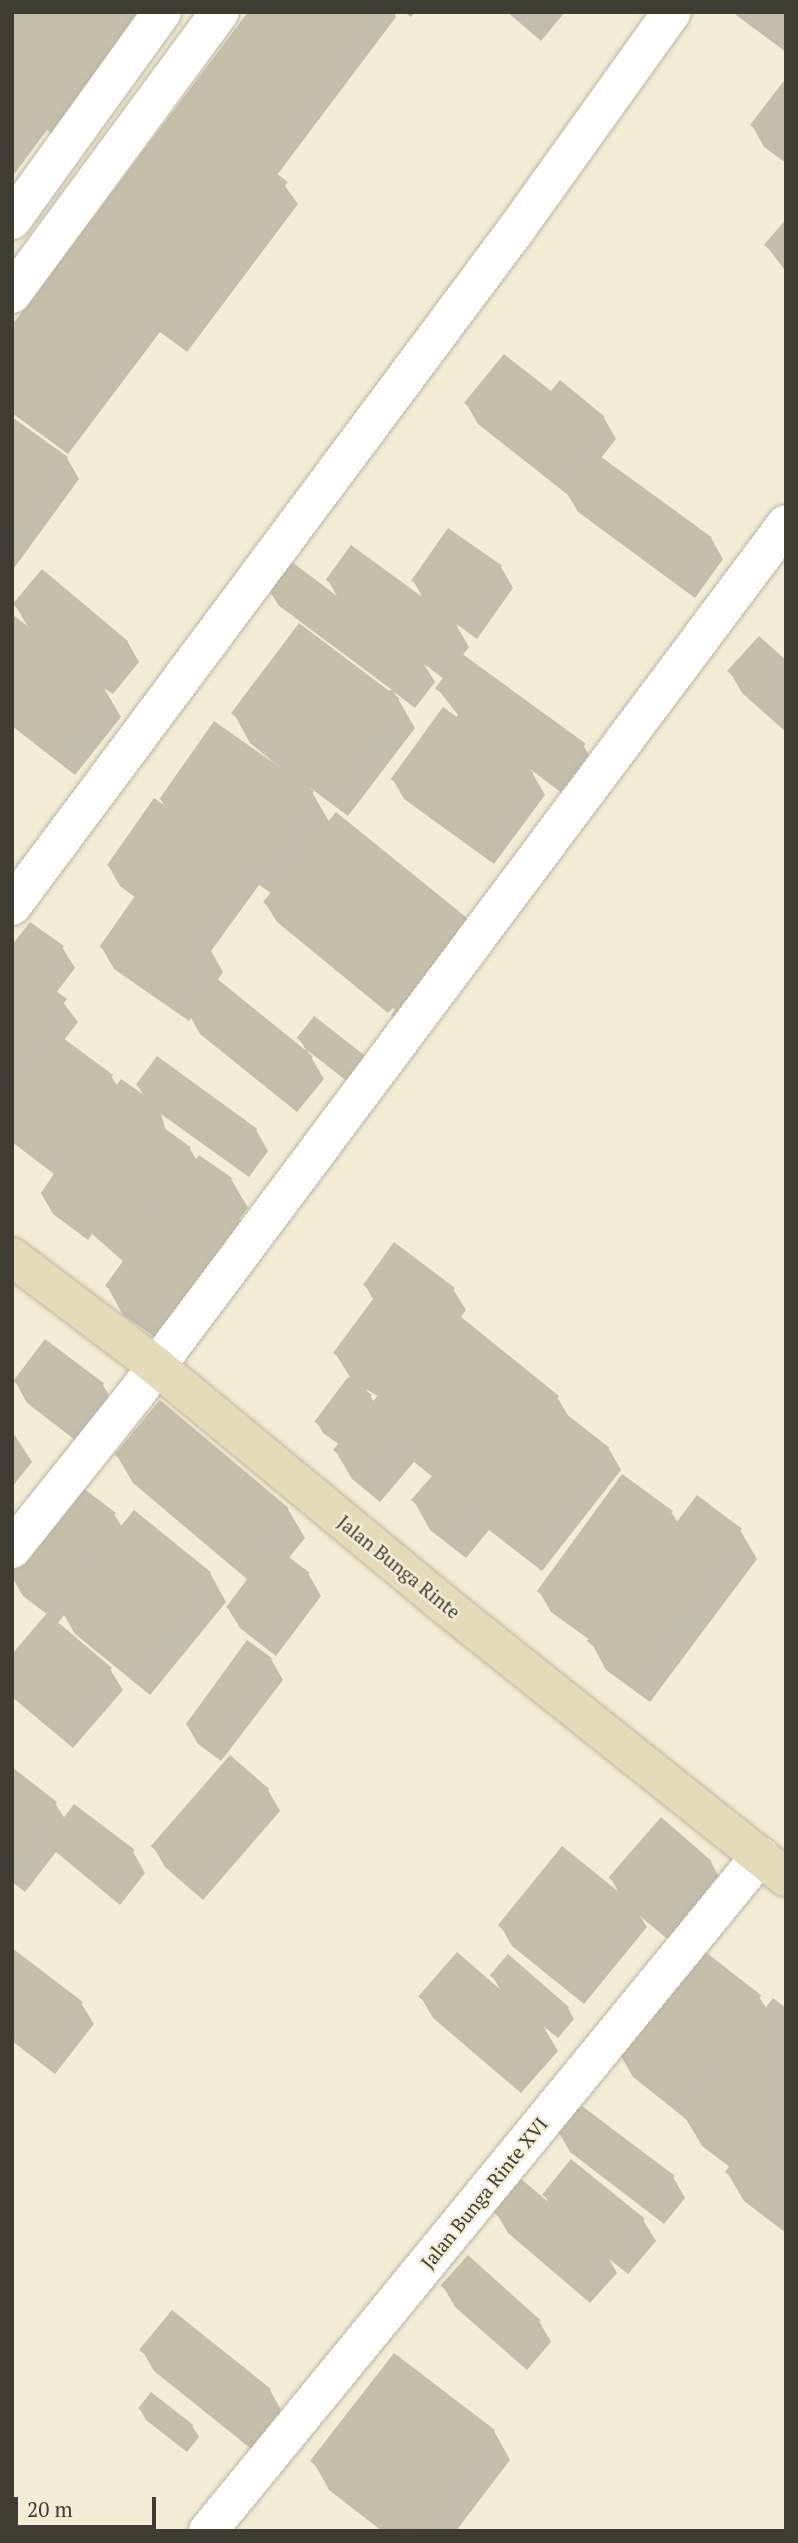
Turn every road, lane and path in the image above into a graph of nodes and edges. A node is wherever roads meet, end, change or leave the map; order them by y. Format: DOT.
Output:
graph roads {
  1 [pos="162,12"];
  2 [pos="220,12"];
  3 [pos="672,12"];
  4 [pos="13,219"];
  5 [pos="48,245"];
  6 [pos="12,294"];
  7 [pos="786,524"];
  8 [pos="12,906"];
  9 [pos="12,1257"];
  10 [pos="156,1366"];
  11 [pos="12,1549"];
  12 [pos="773,1866"];
  13 [pos="208,2531"];
  1 -- 4 [label="street"];
  2 -- 5 [label="street"];
  3 -- 8 [label="street"];
  4 -- 5 [label="street"];
  5 -- 6 [label="street"];
  7 -- 10 [label="street"];
  9 -- 10 [label="street, Jalan Bunga Rinte"];
  10 -- 11 [label="street"];
  10 -- 12 [label="street, Jalan Bunga Rinte"];
  12 -- 13 [label="street, Jalan Bunga Rinte XVI"];
}
